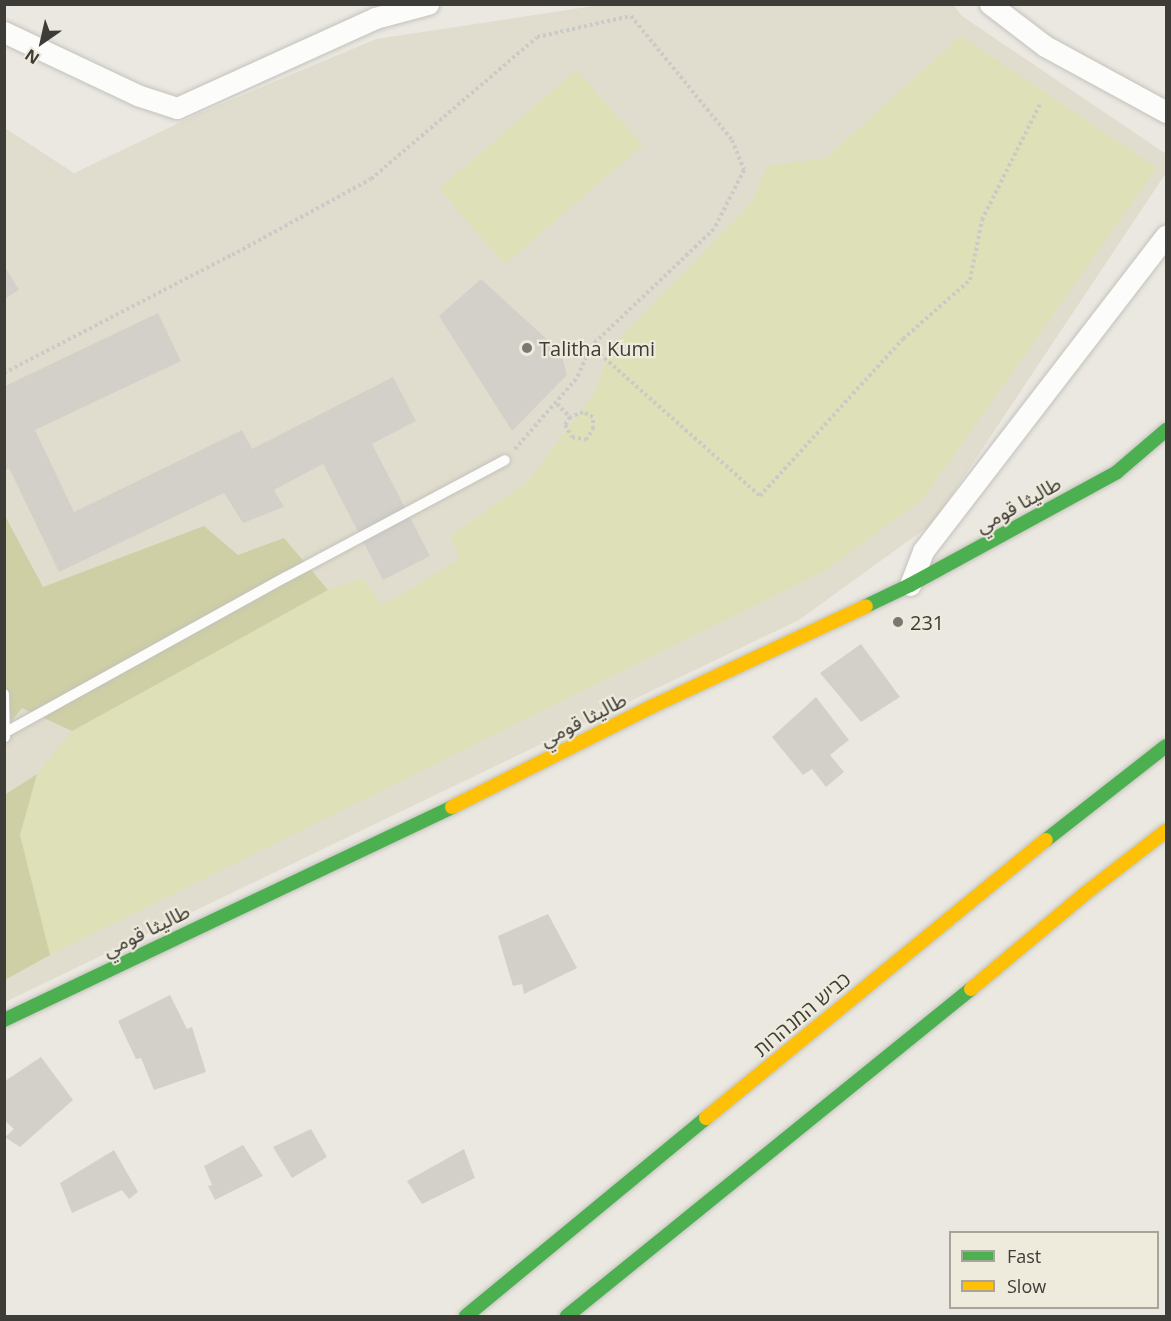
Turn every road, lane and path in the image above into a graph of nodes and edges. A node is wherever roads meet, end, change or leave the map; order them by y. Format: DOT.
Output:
graph roads {
  1 [pos="428,4"];
  2 [pos="990,4"];
  3 [pos="4,32"];
  4 [pos="1040,104"];
  5 [pos="1167,112"];
  6 [pos="1167,236"];
  7 [pos="591,346"];
  8 [pos="4,373"];
  9 [pos="557,404"];
  10 [pos="570,417"];
  11 [pos="1167,430"];
  12 [pos="505,460"];
  13 [pos="909,585"];
  14 [pos="4,694"];
  15 [pos="5,734"];
  16 [pos="1167,746"];
  17 [pos="1167,831"];
  18 [pos="4,1020"];
  19 [pos="466,1317"];
  20 [pos="567,1317"];
  1 -- 3 [label="street"];
  2 -- 5 [label="street"];
  4 -- 7 [label="path"];
  6 -- 13 [label="street"];
  7 -- 8 [label="path"];
  7 -- 9 [label="path"];
  9 -- 10 [label="path"];
  9 -- 12 [label="path"];
  10 -- 10 [label="path"];
  11 -- 13 [label="main road, طاليثا قومي"];
  12 -- 15 [label="lane"];
  13 -- 18 [label="main road, طاليثا قومي"];
  14 -- 15 [label="lane"];
  16 -- 19 [label="main road, כביש המנהרות"];
  17 -- 20 [label="main road"];
}
